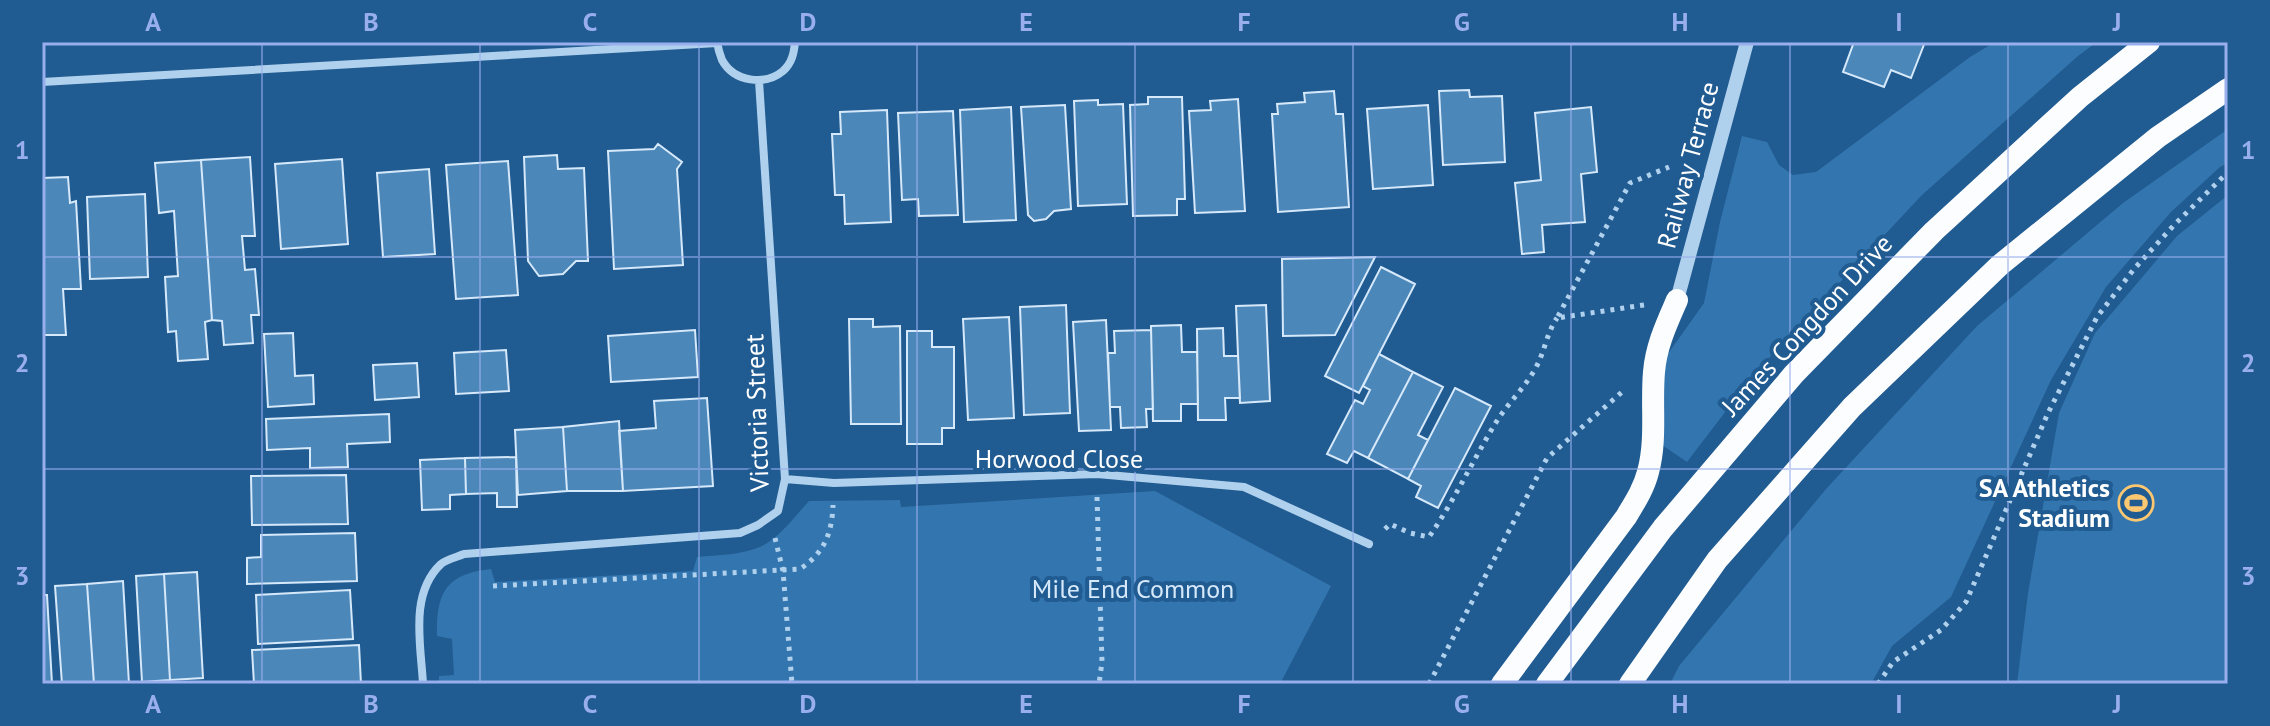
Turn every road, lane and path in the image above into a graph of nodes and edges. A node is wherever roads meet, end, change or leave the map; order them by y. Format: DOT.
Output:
graph roads {
  1 [pos="717,42"];
  2 [pos="795,42"];
  3 [pos="1747,42"];
  4 [pos="2149,42"];
  5 [pos="759,81"];
  6 [pos="42,82"];
  7 [pos="2228,89"];
  8 [pos="1669,167"];
  9 [pos="2228,172"];
  10 [pos="1677,300"];
  11 [pos="1640,306"];
  12 [pos="1557,318"];
  13 [pos="1629,386"];
  14 [pos="1097,474"];
  15 [pos="785,479"];
  16 [pos="833,504"];
  17 [pos="758,525"];
  18 [pos="1369,544"];
  19 [pos="783,571"];
  20 [pos="493,586"];
  21 [pos="423,684"];
  22 [pos="792,684"];
  23 [pos="1099,684"];
  24 [pos="1429,684"];
  25 [pos="1502,684"];
  26 [pos="1547,684"];
  27 [pos="1630,684"];
  28 [pos="1878,684"];
  1 -- 5 [label="street"];
  1 -- 6 [label="street"];
  2 -- 5 [label="street"];
  3 -- 10 [label="street, Railway Terrace"];
  4 -- 26 [label="highway, James Congdon Drive"];
  5 -- 15 [label="street, Victoria Street"];
  7 -- 27 [label="highway"];
  8 -- 12 [label="path"];
  9 -- 28 [label="path"];
  10 -- 25 [label="highway"];
  11 -- 12 [label="path"];
  12 -- 18 [label="path"];
  13 -- 24 [label="path"];
  14 -- 15 [label="street, Horwood Close"];
  14 -- 18 [label="street, Horwood Close"];
  14 -- 23 [label="path"];
  15 -- 17 [label="street, Victoria Street"];
  16 -- 19 [label="path"];
  17 -- 19 [label="path"];
  17 -- 21 [label="street, Victoria Street"];
  19 -- 20 [label="path"];
  19 -- 22 [label="path"];
}
